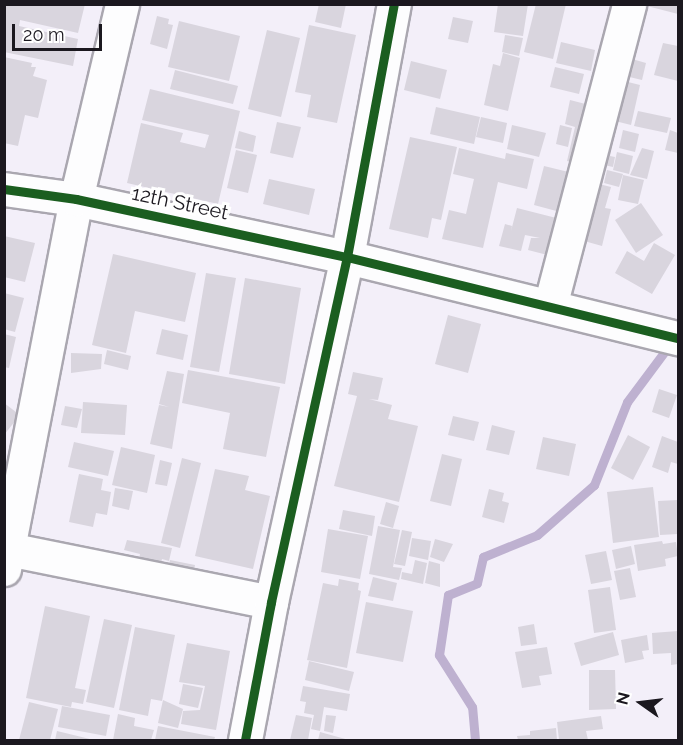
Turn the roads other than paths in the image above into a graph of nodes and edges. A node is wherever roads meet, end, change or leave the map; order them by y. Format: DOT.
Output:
graph roads {
  1 [pos="122,4"];
  2 [pos="394,4"];
  3 [pos="629,4"];
  4 [pos="4,189"];
  5 [pos="76,200"];
  6 [pos="347,257"];
  7 [pos="550,306"];
  8 [pos="678,338"];
  9 [pos="14,473"];
  10 [pos="7,559"];
  11 [pos="271,602"];
  12 [pos="245,741"];
  1 -- 5 [label="street"];
  2 -- 6 [label="street"];
  3 -- 7 [label="street"];
  4 -- 5 [label="street, 12th Street"];
  5 -- 6 [label="street, 12th Street"];
  5 -- 9 [label="street"];
  6 -- 7 [label="street, 12th Street"];
  6 -- 11 [label="street"];
  7 -- 8 [label="street, 12th Street"];
  9 -- 10 [label="street"];
  10 -- 11 [label="street"];
  11 -- 12 [label="street"];
}
